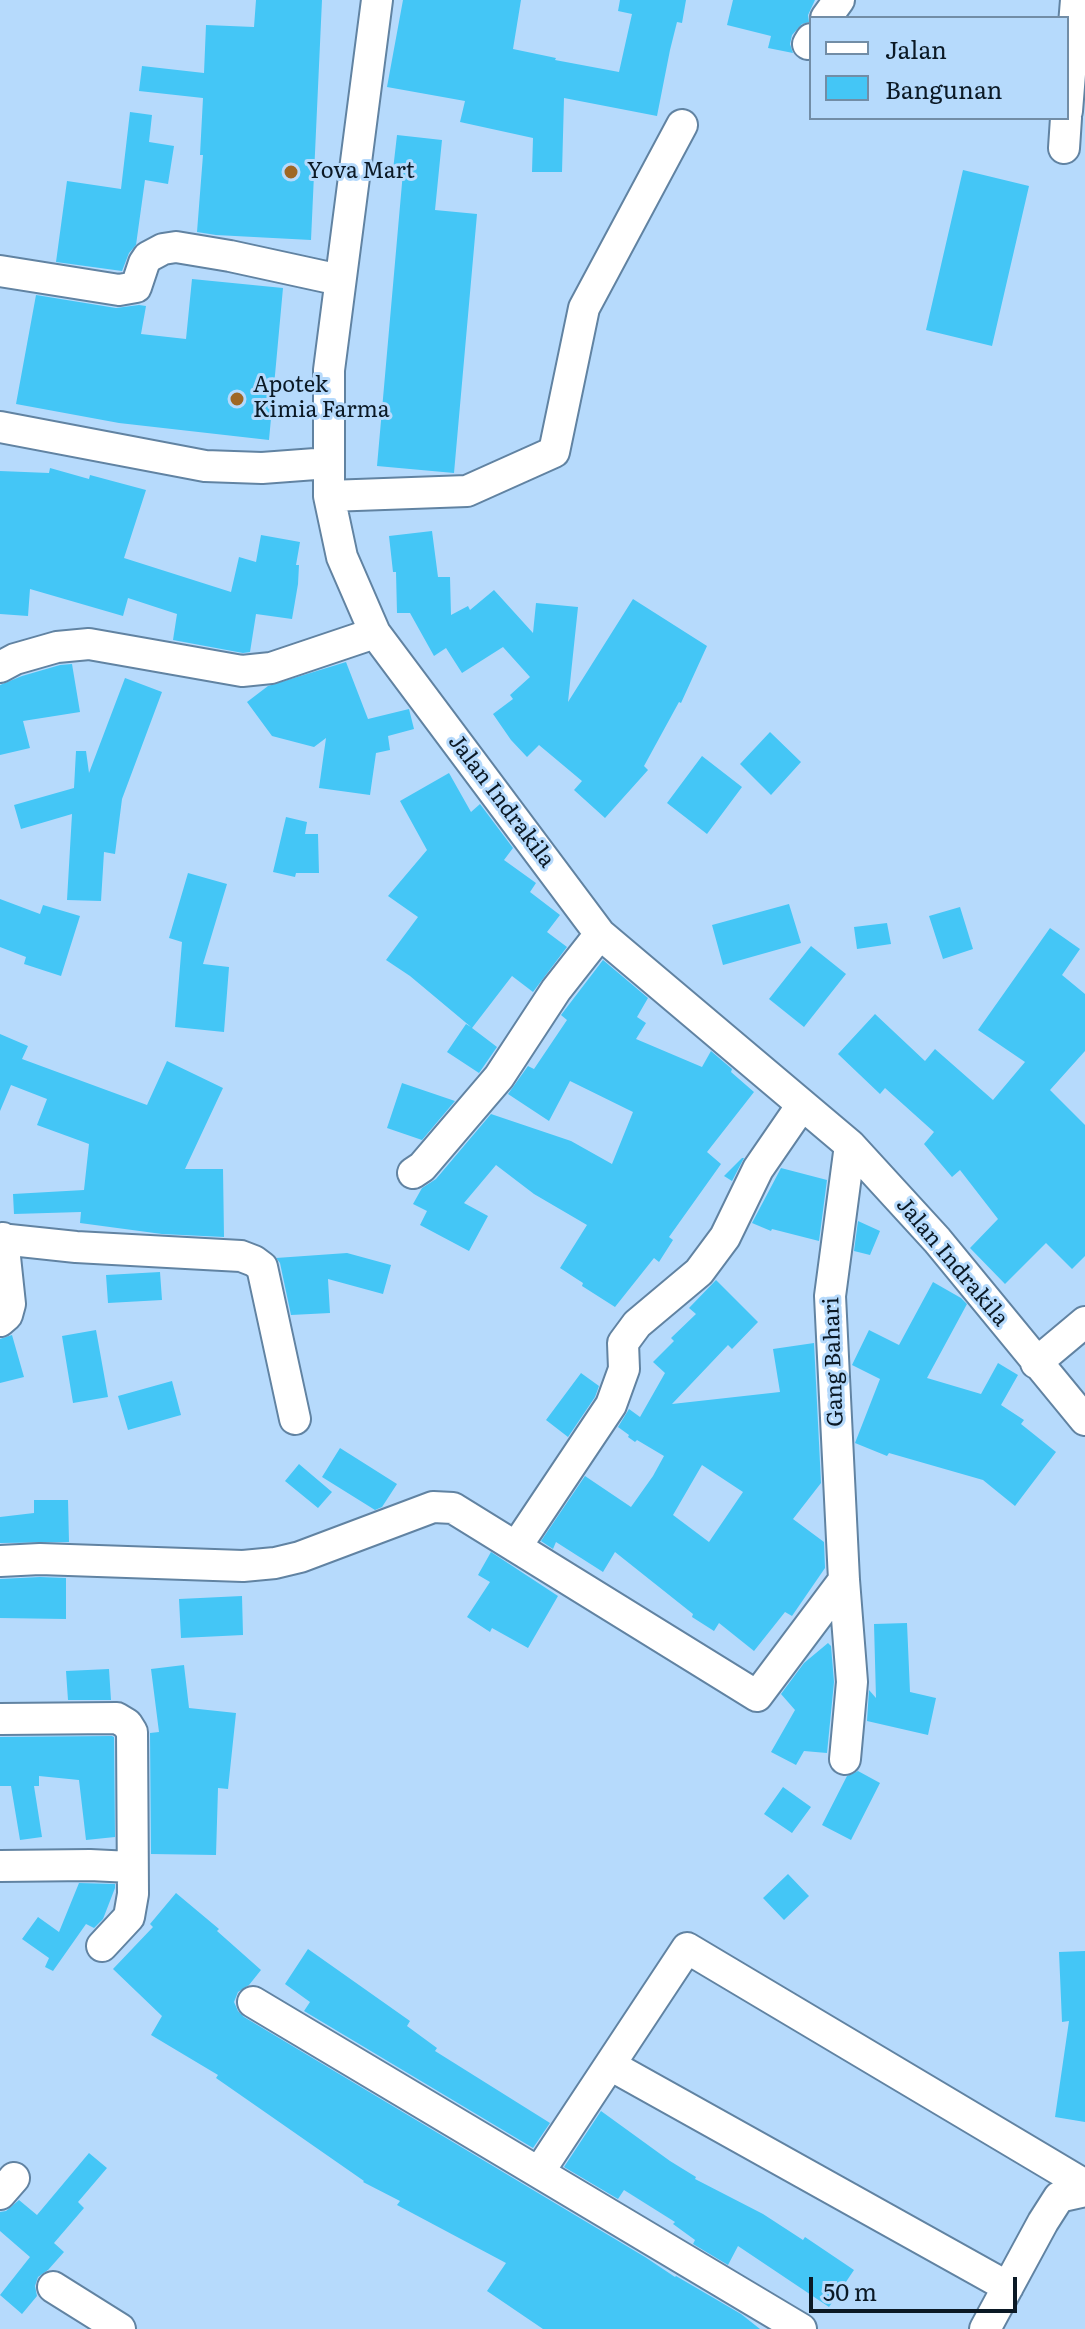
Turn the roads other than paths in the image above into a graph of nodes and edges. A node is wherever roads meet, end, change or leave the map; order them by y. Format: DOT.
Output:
graph roads {
  1 [pos="377,0"];
  2 [pos="1076,0"];
  3 [pos="1069,86"];
  4 [pos="1066,120"];
  5 [pos="682,125"];
  6 [pos="1064,148"];
  7 [pos="0,271"];
  8 [pos="340,280"];
  9 [pos="0,427"];
  10 [pos="329,463"];
  11 [pos="329,496"];
  12 [pos="375,633"];
  13 [pos="0,667"];
  14 [pos="600,934"];
  15 [pos="802,1105"];
  16 [pos="850,1145"];
  17 [pos="413,1173"];
  18 [pos="2,1238"];
  19 [pos="0,1321"];
  20 [pos="1085,1322"];
  21 [pos="1036,1363"];
  22 [pos="295,1419"];
  23 [pos="1085,1420"];
  24 [pos="516,1547"];
  25 [pos="0,1561"];
  26 [pos="844,1580"];
  27 [pos="0,1719"];
  28 [pos="845,1759"];
  29 [pos="0,1866"];
  30 [pos="131,1867"];
  31 [pos="102,1946"];
  32 [pos="253,2002"];
  33 [pos="610,2065"];
  34 [pos="539,2172"];
  35 [pos="1085,2185"];
  36 [pos="1085,2191"];
  37 [pos="53,2287"];
  38 [pos="1008,2287"];
  39 [pos="120,2329"];
  40 [pos="801,2329"];
  41 [pos="985,2329"];
  1 -- 8 [label="street, Jalan Indrakila"];
  2 -- 3 [label="street"];
  4 -- 6 [label="street"];
  5 -- 11 [label="street"];
  7 -- 8 [label="street"];
  8 -- 10 [label="street, Jalan Indrakila"];
  9 -- 10 [label="street"];
  10 -- 11 [label="street, Jalan Indrakila"];
  11 -- 12 [label="street, Jalan Indrakila"];
  12 -- 13 [label="street"];
  12 -- 14 [label="street, Jalan Indrakila"];
  14 -- 15 [label="street, Jalan Indrakila"];
  14 -- 17 [label="street"];
  15 -- 16 [label="street, Jalan Indrakila"];
  15 -- 24 [label="street"];
  16 -- 21 [label="street, Jalan Indrakila"];
  16 -- 26 [label="street, Gang Bahari"];
  18 -- 19 [label="street"];
  18 -- 22 [label="street"];
  20 -- 21 [label="street"];
  21 -- 23 [label="street, Jalan Indrakila"];
  24 -- 25 [label="street"];
  24 -- 26 [label="street"];
  26 -- 28 [label="street, Gang Bahari"];
  27 -- 30 [label="street"];
  29 -- 30 [label="street"];
  30 -- 31 [label="street"];
  32 -- 34 [label="street"];
  33 -- 34 [label="street"];
  33 -- 35 [label="street"];
  33 -- 38 [label="street"];
  34 -- 40 [label="street"];
  36 -- 38 [label="street"];
  37 -- 39 [label="street"];
  38 -- 41 [label="street"];
}
